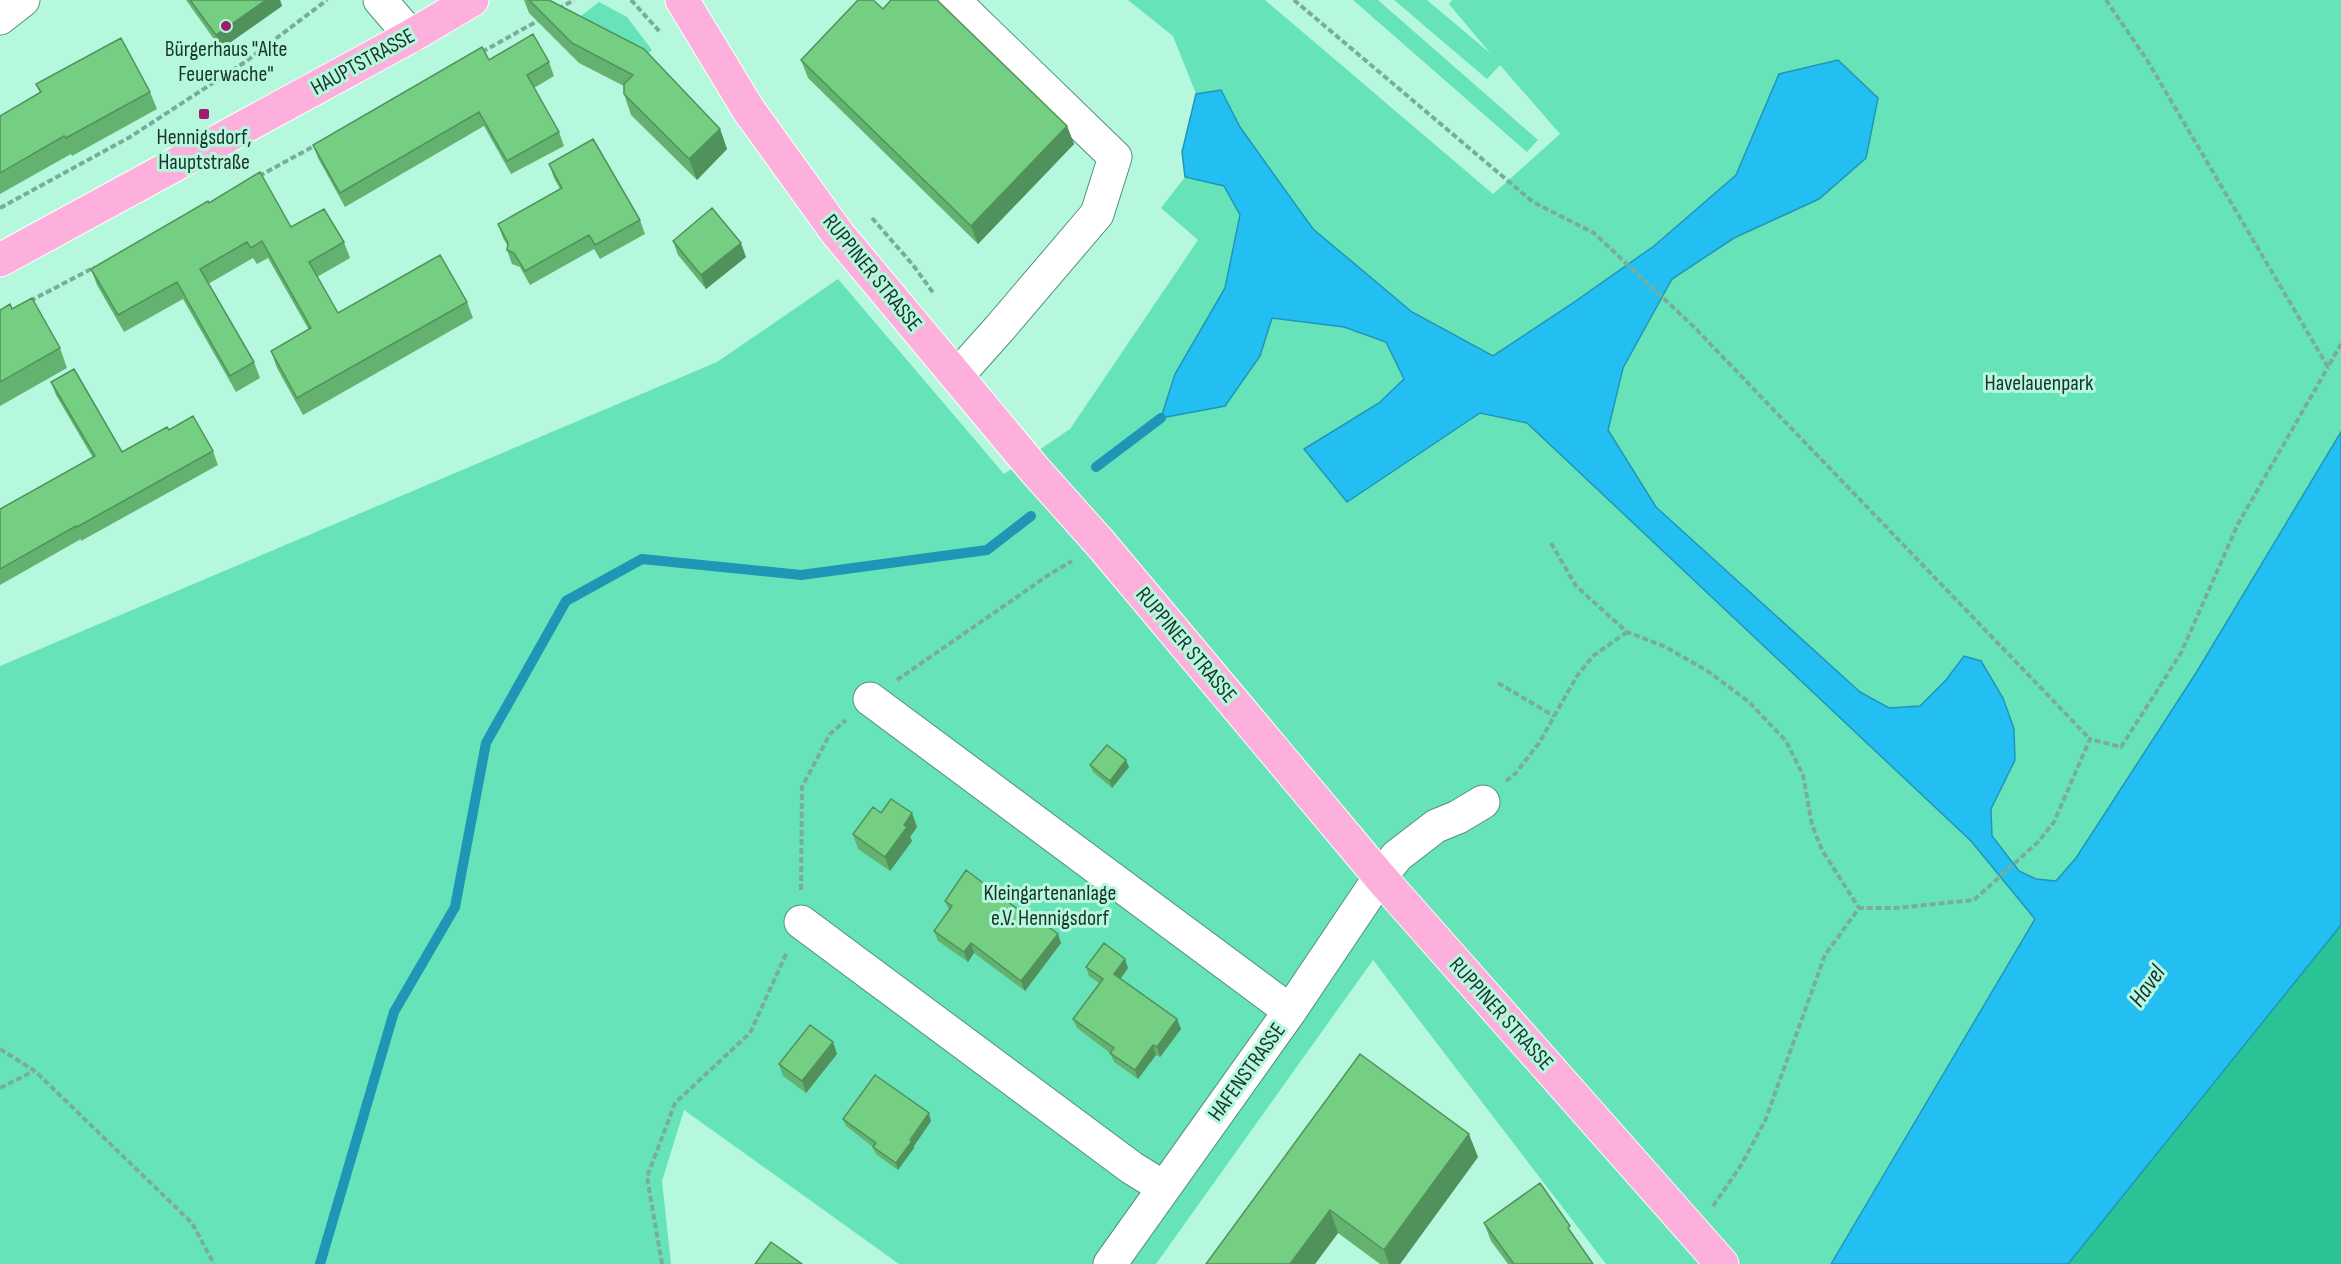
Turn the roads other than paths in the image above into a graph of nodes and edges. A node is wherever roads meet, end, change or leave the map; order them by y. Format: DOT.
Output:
graph roads {
  1 [pos="23,0"];
  2 [pos="380,0"];
  3 [pos="472,0"];
  4 [pos="682,0"];
  5 [pos="955,2"];
  6 [pos="0,18"];
  7 [pos="411,36"];
  8 [pos="0,260"];
  9 [pos="957,376"];
  10 [pos="870,699"];
  11 [pos="1483,802"];
  12 [pos="1380,877"];
  13 [pos="801,922"];
  14 [pos="1290,1011"];
  15 [pos="1163,1187"];
  16 [pos="1110,1264"];
  17 [pos="1722,1264"];
  1 -- 6 [label="street"];
  2 -- 7 [label="street"];
  3 -- 7 [label="main road, HAUPTSTRASSE"];
  4 -- 9 [label="main road, RUPPINER STRASSE"];
  5 -- 9 [label="street"];
  7 -- 8 [label="main road, HAUPTSTRASSE"];
  9 -- 12 [label="main road, RUPPINER STRASSE"];
  10 -- 14 [label="street"];
  11 -- 12 [label="street, HAFENSTRASSE"];
  12 -- 14 [label="street, HAFENSTRASSE"];
  12 -- 17 [label="main road, RUPPINER STRASSE"];
  13 -- 15 [label="street"];
  14 -- 15 [label="street, HAFENSTRASSE"];
  15 -- 16 [label="street, HAFENSTRASSE"];
}
